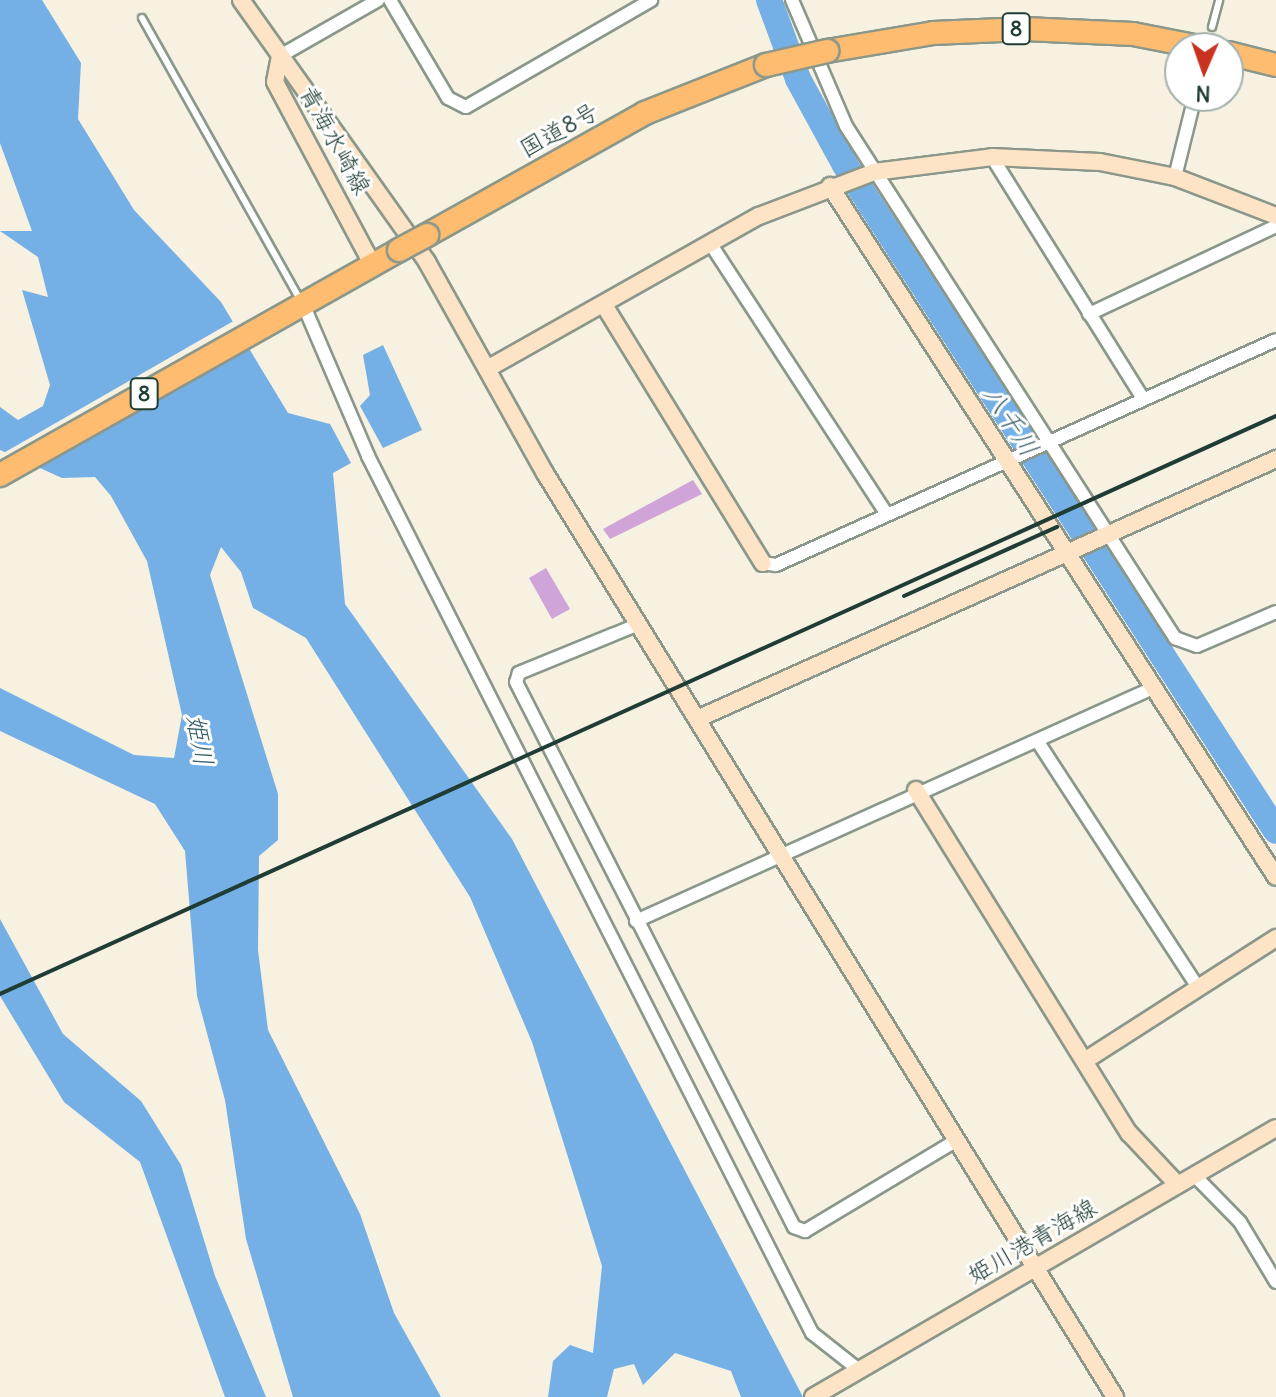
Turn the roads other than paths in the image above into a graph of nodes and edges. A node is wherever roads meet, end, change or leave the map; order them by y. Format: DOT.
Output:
graph roads {
  1 [pos="241,0"];
  2 [pos="378,0"];
  3 [pos="390,0"];
  4 [pos="651,0"];
  5 [pos="792,0"];
  6 [pos="1219,0"];
  7 [pos="142,18"];
  8 [pos="1210,32"];
  9 [pos="1164,36"];
  10 [pos="280,56"];
  11 [pos="1244,57"];
  12 [pos="1276,65"];
  13 [pos="1191,112"];
  14 [pos="992,157"];
  15 [pos="874,172"];
  16 [pos="1175,177"];
  17 [pos="830,186"];
  18 [pos="1276,216"];
  19 [pos="1276,226"];
  20 [pos="710,243"];
  21 [pos="363,270"];
  22 [pos="304,303"];
  23 [pos="604,305"];
  24 [pos="1089,314"];
  25 [pos="1276,340"];
  26 [pos="487,369"];
  27 [pos="1143,399"];
  28 [pos="1047,443"];
  29 [pos="1276,459"];
  30 [pos="1009,460"];
  31 [pos="0,475"];
  32 [pos="886,513"];
  33 [pos="1107,533"];
  34 [pos="1068,551"];
  35 [pos="763,563"];
  36 [pos="1276,612"];
  37 [pos="639,624"];
  38 [pos="1155,687"];
  39 [pos="697,719"];
  40 [pos="1038,742"];
  41 [pos="916,790"];
  42 [pos="781,856"];
  43 [pos="1276,877"];
  44 [pos="636,921"];
  45 [pos="1276,938"];
  46 [pos="1197,986"];
  47 [pos="1086,1060"];
  48 [pos="1276,1128"];
  49 [pos="957,1140"];
  50 [pos="1194,1175"];
  51 [pos="1178,1185"];
  52 [pos="1034,1267"];
  53 [pos="1275,1276"];
  54 [pos="859,1370"];
  55 [pos="813,1397"];
  56 [pos="1115,1397"];
  1 -- 10 [label="street"];
  2 -- 10 [label="street"];
  3 -- 4 [label="street"];
  5 -- 15 [label="street"];
  6 -- 8 [label="lane"];
  7 -- 22 [label="lane"];
  9 -- 21 [label="highway, 国道8号 / 8, bridge"];
  10 -- 21 [label="street, 青海水崎線"];
  10 -- 26 [label="street"];
  11 -- 12 [label="highway"];
  13 -- 16 [label="street"];
  14 -- 15 [label="street"];
  14 -- 16 [label="street"];
  14 -- 24 [label="street"];
  15 -- 17 [label="street"];
  15 -- 28 [label="street"];
  16 -- 18 [label="street"];
  17 -- 20 [label="street"];
  17 -- 30 [label="street"];
  19 -- 24 [label="street"];
  20 -- 23 [label="street"];
  20 -- 32 [label="street"];
  21 -- 22 [label="highway, 国道8号 / 8"];
  22 -- 31 [label="highway, 国道8号 / 8"];
  22 -- 54 [label="street"];
  23 -- 26 [label="street"];
  23 -- 35 [label="street"];
  24 -- 27 [label="street"];
  25 -- 27 [label="street"];
  26 -- 37 [label="street"];
  27 -- 28 [label="street"];
  28 -- 30 [label="street"];
  28 -- 33 [label="street"];
  29 -- 33 [label="street"];
  30 -- 32 [label="street"];
  30 -- 34 [label="street"];
  32 -- 35 [label="street"];
  33 -- 34 [label="street"];
  33 -- 36 [label="street"];
  34 -- 38 [label="street"];
  34 -- 39 [label="street"];
  37 -- 39 [label="street"];
  37 -- 44 [label="street"];
  38 -- 40 [label="street"];
  38 -- 43 [label="street"];
  39 -- 42 [label="street"];
  40 -- 41 [label="street"];
  40 -- 46 [label="street"];
  41 -- 42 [label="street"];
  41 -- 47 [label="street"];
  42 -- 44 [label="street"];
  42 -- 49 [label="street"];
  44 -- 49 [label="street"];
  45 -- 46 [label="street"];
  46 -- 47 [label="street"];
  47 -- 51 [label="street"];
  48 -- 50 [label="street, 姫川港青海線"];
  49 -- 52 [label="street"];
  50 -- 51 [label="street, 姫川港青海線"];
  50 -- 53 [label="street"];
  51 -- 52 [label="street, 姫川港青海線"];
  52 -- 54 [label="street, 姫川港青海線"];
  52 -- 56 [label="street"];
  54 -- 55 [label="street, 姫川港青海線"];
}
